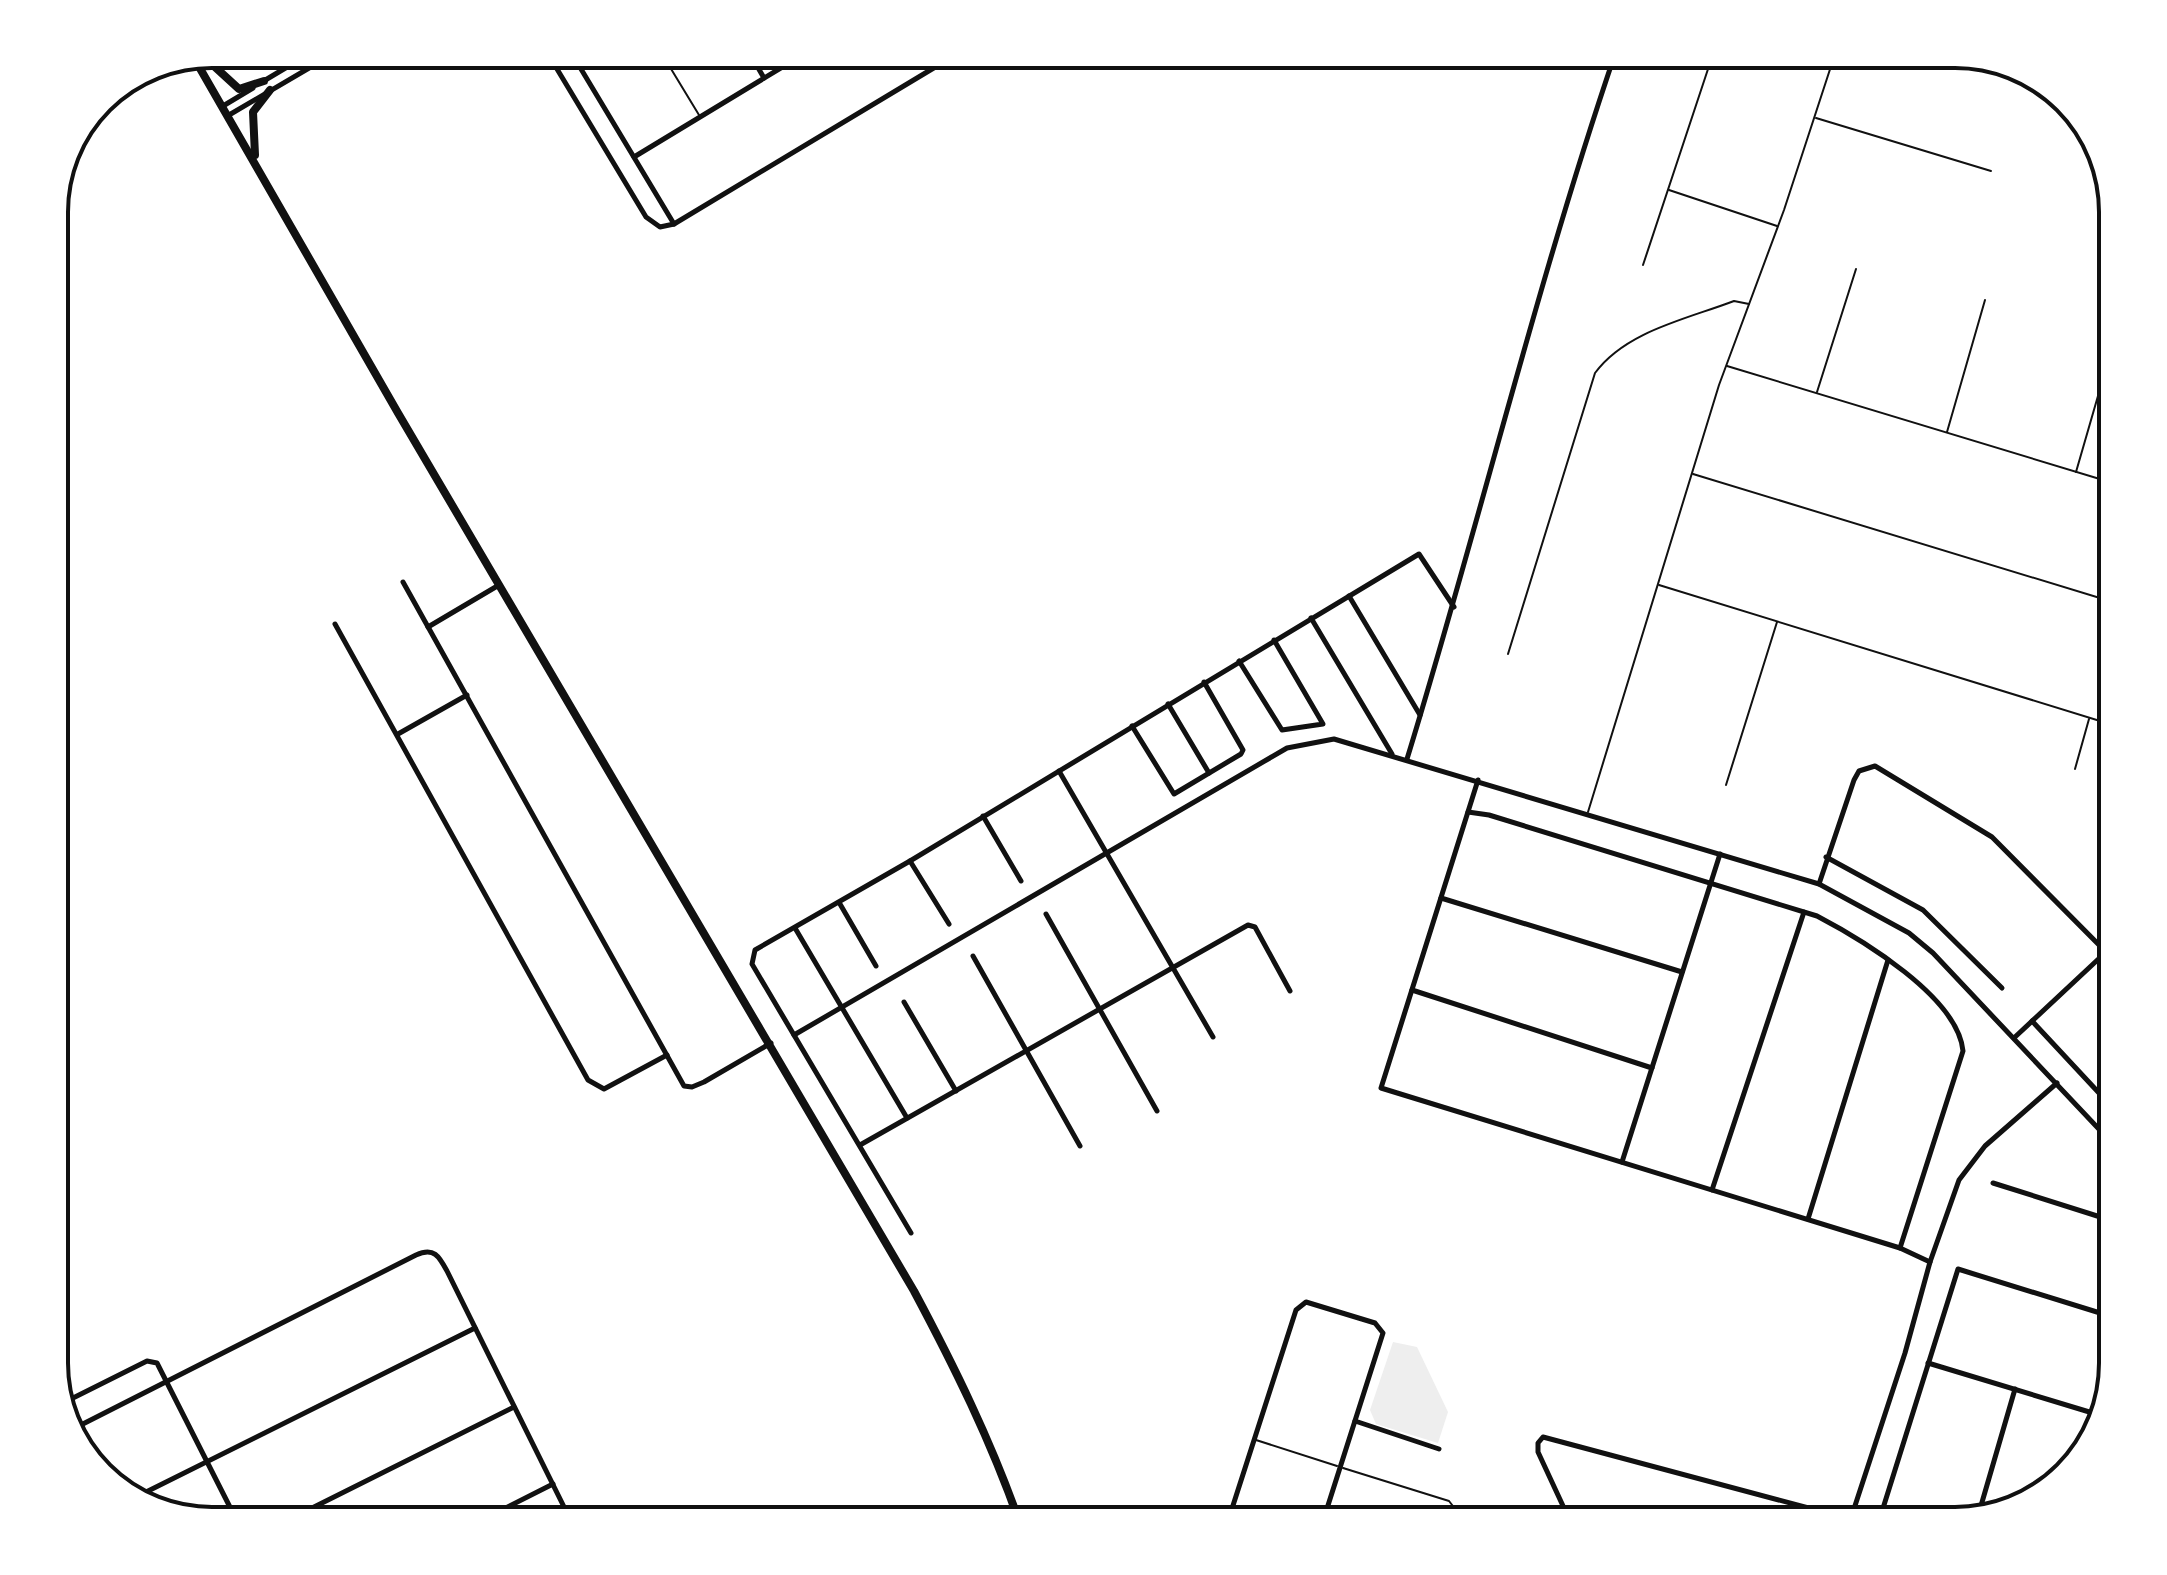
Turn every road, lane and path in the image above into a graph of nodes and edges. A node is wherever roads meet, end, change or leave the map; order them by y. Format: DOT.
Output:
graph roads {
  1 [pos="216,68"];
  2 [pos="286,68"];
  3 [pos="308,68"];
  4 [pos="556,68"];
  5 [pos="580,68"];
  6 [pos="670,68"];
  7 [pos="758,68"];
  8 [pos="781,68"];
  9 [pos="934,68"];
  10 [pos="1611,68"];
  11 [pos="1708,68"];
  12 [pos="1831,68"];
  13 [pos="200,69"];
  14 [pos="764,78"];
  15 [pos="264,81"];
  16 [pos="270,90"];
  17 [pos="223,106"];
  18 [pos="229,115"];
  19 [pos="700,117"];
  20 [pos="1815,118"];
  21 [pos="634,157"];
  22 [pos="255,160"];
  23 [pos="1991,171"];
  24 [pos="1668,190"];
  25 [pos="674,224"];
  26 [pos="1778,227"];
  27 [pos="1643,265"];
  28 [pos="1856,269"];
  29 [pos="1985,300"];
  30 [pos="1749,304"];
  31 [pos="1726,366"];
  32 [pos="2099,392"];
  33 [pos="1817,394"];
  34 [pos="1946,433"];
  35 [pos="2076,472"];
  36 [pos="1692,473"];
  37 [pos="2099,479"];
  38 [pos="403,582"];
  39 [pos="1658,584"];
  40 [pos="499,585"];
  41 [pos="1349,596"];
  42 [pos="2099,598"];
  43 [pos="1454,607"];
  44 [pos="1311,618"];
  45 [pos="1777,621"];
  46 [pos="335,624"];
  47 [pos="428,627"];
  48 [pos="1274,640"];
  49 [pos="1508,654"];
  50 [pos="1239,661"];
  51 [pos="1204,682"];
  52 [pos="467,695"];
  53 [pos="1168,704"];
  54 [pos="1420,716"];
  55 [pos="2089,718"];
  56 [pos="2099,721"];
  57 [pos="1132,726"];
  58 [pos="398,734"];
  59 [pos="1392,754"];
  60 [pos="1407,759"];
  61 [pos="2075,769"];
  62 [pos="1059,771"];
  63 [pos="1209,773"];
  64 [pos="1478,780"];
  65 [pos="1726,785"];
  66 [pos="1468,812"];
  67 [pos="1588,812"];
  68 [pos="983,815"];
  69 [pos="1107,853"];
  70 [pos="1720,854"];
  71 [pos="1826,857"];
  72 [pos="910,861"];
  73 [pos="1021,881"];
  74 [pos="1711,883"];
  75 [pos="1819,884"];
  76 [pos="1441,898"];
  77 [pos="840,904"];
  78 [pos="1804,912"];
  79 [pos="1046,914"];
  80 [pos="949,924"];
  81 [pos="795,928"];
  82 [pos="2099,945"];
  83 [pos="973,956"];
  84 [pos="2099,959"];
  85 [pos="1888,960"];
  86 [pos="876,966"];
  87 [pos="1173,967"];
  88 [pos="1682,972"];
  89 [pos="2002,988"];
  90 [pos="1412,990"];
  91 [pos="1290,991"];
  92 [pos="904,1002"];
  93 [pos="842,1007"];
  94 [pos="1100,1010"];
  95 [pos="2032,1021"];
  96 [pos="794,1035"];
  97 [pos="1213,1037"];
  98 [pos="2015,1037"];
  99 [pos="771,1043"];
  100 [pos="1027,1051"];
  101 [pos="667,1055"];
  102 [pos="1652,1068"];
  103 [pos="2057,1083"];
  104 [pos="956,1091"];
  105 [pos="2099,1093"];
  106 [pos="1157,1111"];
  107 [pos="907,1118"];
  108 [pos="2099,1129"];
  109 [pos="860,1145"];
  110 [pos="1080,1146"];
  111 [pos="1622,1162"];
  112 [pos="1993,1183"];
  113 [pos="1712,1190"];
  114 [pos="2099,1217"];
  115 [pos="1808,1219"];
  116 [pos="911,1233"];
  117 [pos="1900,1248"];
  118 [pos="1930,1262"];
  119 [pos="2099,1313"];
  120 [pos="475,1328"];
  121 [pos="1928,1363"];
  122 [pos="167,1381"];
  123 [pos="2015,1389"];
  124 [pos="73,1398"];
  125 [pos="514,1407"];
  126 [pos="2090,1412"];
  127 [pos="1355,1421"];
  128 [pos="82,1424"];
  129 [pos="1254,1440"];
  130 [pos="1439,1449"];
  131 [pos="207,1462"];
  132 [pos="1340,1467"];
  133 [pos="553,1484"];
  134 [pos="147,1491"];
  135 [pos="1981,1504"];
  136 [pos="230,1507"];
  137 [pos="314,1507"];
  138 [pos="511,1507"];
  139 [pos="564,1507"];
  140 [pos="1014,1507"];
  141 [pos="1232,1507"];
  142 [pos="1328,1507"];
  143 [pos="1454,1507"];
  144 [pos="1564,1507"];
  145 [pos="1802,1507"];
  146 [pos="1854,1507"];
  147 [pos="1883,1507"];
  1 -- 15 [label="main road"];
  2 -- 15 [label="street"];
  3 -- 16 [label="street"];
  4 -- 25 [label="street"];
  5 -- 21 [label="street"];
  6 -- 19 [label="lane"];
  7 -- 14 [label="street"];
  8 -- 14 [label="street"];
  9 -- 25 [label="street"];
  10 -- 43 [label="street"];
  11 -- 24 [label="lane"];
  12 -- 20 [label="lane"];
  13 -- 17 [label="main road"];
  14 -- 19 [label="street"];
  15 -- 17 [label="street"];
  16 -- 18 [label="street"];
  16 -- 22 [label="main road"];
  17 -- 18 [label="main road"];
  18 -- 22 [label="main road"];
  19 -- 21 [label="street"];
  20 -- 23 [label="lane"];
  20 -- 26 [label="lane"];
  21 -- 25 [label="street"];
  22 -- 40 [label="main road"];
  24 -- 26 [label="lane"];
  24 -- 27 [label="lane"];
  26 -- 30 [label="lane"];
  28 -- 33 [label="lane"];
  29 -- 34 [label="lane"];
  30 -- 31 [label="lane"];
  30 -- 49 [label="lane"];
  31 -- 33 [label="lane"];
  31 -- 36 [label="lane"];
  32 -- 35 [label="lane"];
  33 -- 34 [label="lane"];
  34 -- 35 [label="lane"];
  35 -- 37 [label="lane"];
  36 -- 39 [label="lane"];
  36 -- 42 [label="lane"];
  38 -- 47 [label="street"];
  39 -- 45 [label="lane"];
  39 -- 67 [label="lane"];
  40 -- 47 [label="street"];
  40 -- 99 [label="main road"];
  41 -- 43 [label="street"];
  41 -- 44 [label="street"];
  41 -- 54 [label="street"];
  43 -- 54 [label="street"];
  44 -- 48 [label="street"];
  44 -- 59 [label="street"];
  45 -- 55 [label="lane"];
  45 -- 65 [label="lane"];
  46 -- 58 [label="street"];
  47 -- 52 [label="street"];
  48 -- 50 [label="street"];
  48 -- 50 [label="street"];
  50 -- 51 [label="street"];
  51 -- 53 [label="street"];
  51 -- 63 [label="street"];
  52 -- 58 [label="street"];
  52 -- 101 [label="street"];
  53 -- 57 [label="street"];
  53 -- 63 [label="street"];
  54 -- 60 [label="street"];
  55 -- 56 [label="lane"];
  55 -- 61 [label="lane"];
  57 -- 62 [label="street"];
  57 -- 63 [label="street"];
  58 -- 101 [label="street"];
  59 -- 60 [label="street"];
  59 -- 69 [label="street"];
  60 -- 64 [label="street"];
  62 -- 68 [label="street"];
  62 -- 69 [label="street"];
  64 -- 66 [label="street"];
  64 -- 67 [label="street"];
  66 -- 74 [label="street"];
  66 -- 76 [label="street"];
  67 -- 70 [label="street"];
  68 -- 72 [label="street"];
  68 -- 73 [label="street"];
  69 -- 87 [label="street"];
  69 -- 93 [label="street"];
  70 -- 74 [label="street"];
  70 -- 75 [label="street"];
  71 -- 75 [label="street"];
  71 -- 82 [label="street"];
  71 -- 89 [label="street"];
  72 -- 77 [label="street"];
  72 -- 80 [label="street"];
  74 -- 78 [label="street"];
  74 -- 88 [label="street"];
  75 -- 98 [label="street"];
  76 -- 88 [label="street"];
  76 -- 90 [label="street"];
  77 -- 81 [label="street"];
  77 -- 86 [label="street"];
  78 -- 85 [label="street"];
  78 -- 113 [label="street"];
  79 -- 94 [label="street"];
  81 -- 93 [label="street"];
  81 -- 96 [label="street"];
  83 -- 100 [label="street"];
  84 -- 95 [label="street"];
  85 -- 115 [label="street"];
  85 -- 117 [label="street"];
  87 -- 91 [label="street"];
  87 -- 94 [label="street"];
  87 -- 97 [label="street"];
  88 -- 102 [label="street"];
  90 -- 102 [label="street"];
  90 -- 111 [label="street"];
  92 -- 104 [label="street"];
  93 -- 96 [label="street"];
  93 -- 107 [label="street"];
  94 -- 100 [label="street"];
  94 -- 106 [label="street"];
  95 -- 98 [label="street"];
  95 -- 105 [label="street"];
  96 -- 109 [label="street"];
  98 -- 103 [label="street"];
  99 -- 101 [label="street"];
  99 -- 140 [label="main road"];
  100 -- 104 [label="street"];
  100 -- 110 [label="street"];
  102 -- 111 [label="street"];
  103 -- 108 [label="street"];
  103 -- 118 [label="street"];
  104 -- 107 [label="street"];
  107 -- 109 [label="street"];
  109 -- 116 [label="street"];
  111 -- 113 [label="street"];
  112 -- 114 [label="street"];
  113 -- 115 [label="street"];
  115 -- 117 [label="street"];
  117 -- 118 [label="street"];
  118 -- 146 [label="street"];
  119 -- 121 [label="street"];
  120 -- 122 [label="street"];
  120 -- 125 [label="street"];
  120 -- 131 [label="street"];
  121 -- 123 [label="street"];
  121 -- 147 [label="street"];
  122 -- 124 [label="street"];
  122 -- 128 [label="street"];
  122 -- 131 [label="street"];
  123 -- 126 [label="street"];
  123 -- 135 [label="street"];
  125 -- 133 [label="street"];
  125 -- 137 [label="street"];
  127 -- 129 [label="street"];
  127 -- 130 [label="street"];
  127 -- 132 [label="street"];
  129 -- 132 [label="lane"];
  129 -- 141 [label="street"];
  131 -- 134 [label="street"];
  131 -- 136 [label="street"];
  132 -- 142 [label="street"];
  132 -- 143 [label="lane"];
  133 -- 138 [label="street"];
  133 -- 139 [label="street"];
  144 -- 145 [label="street"];
}
